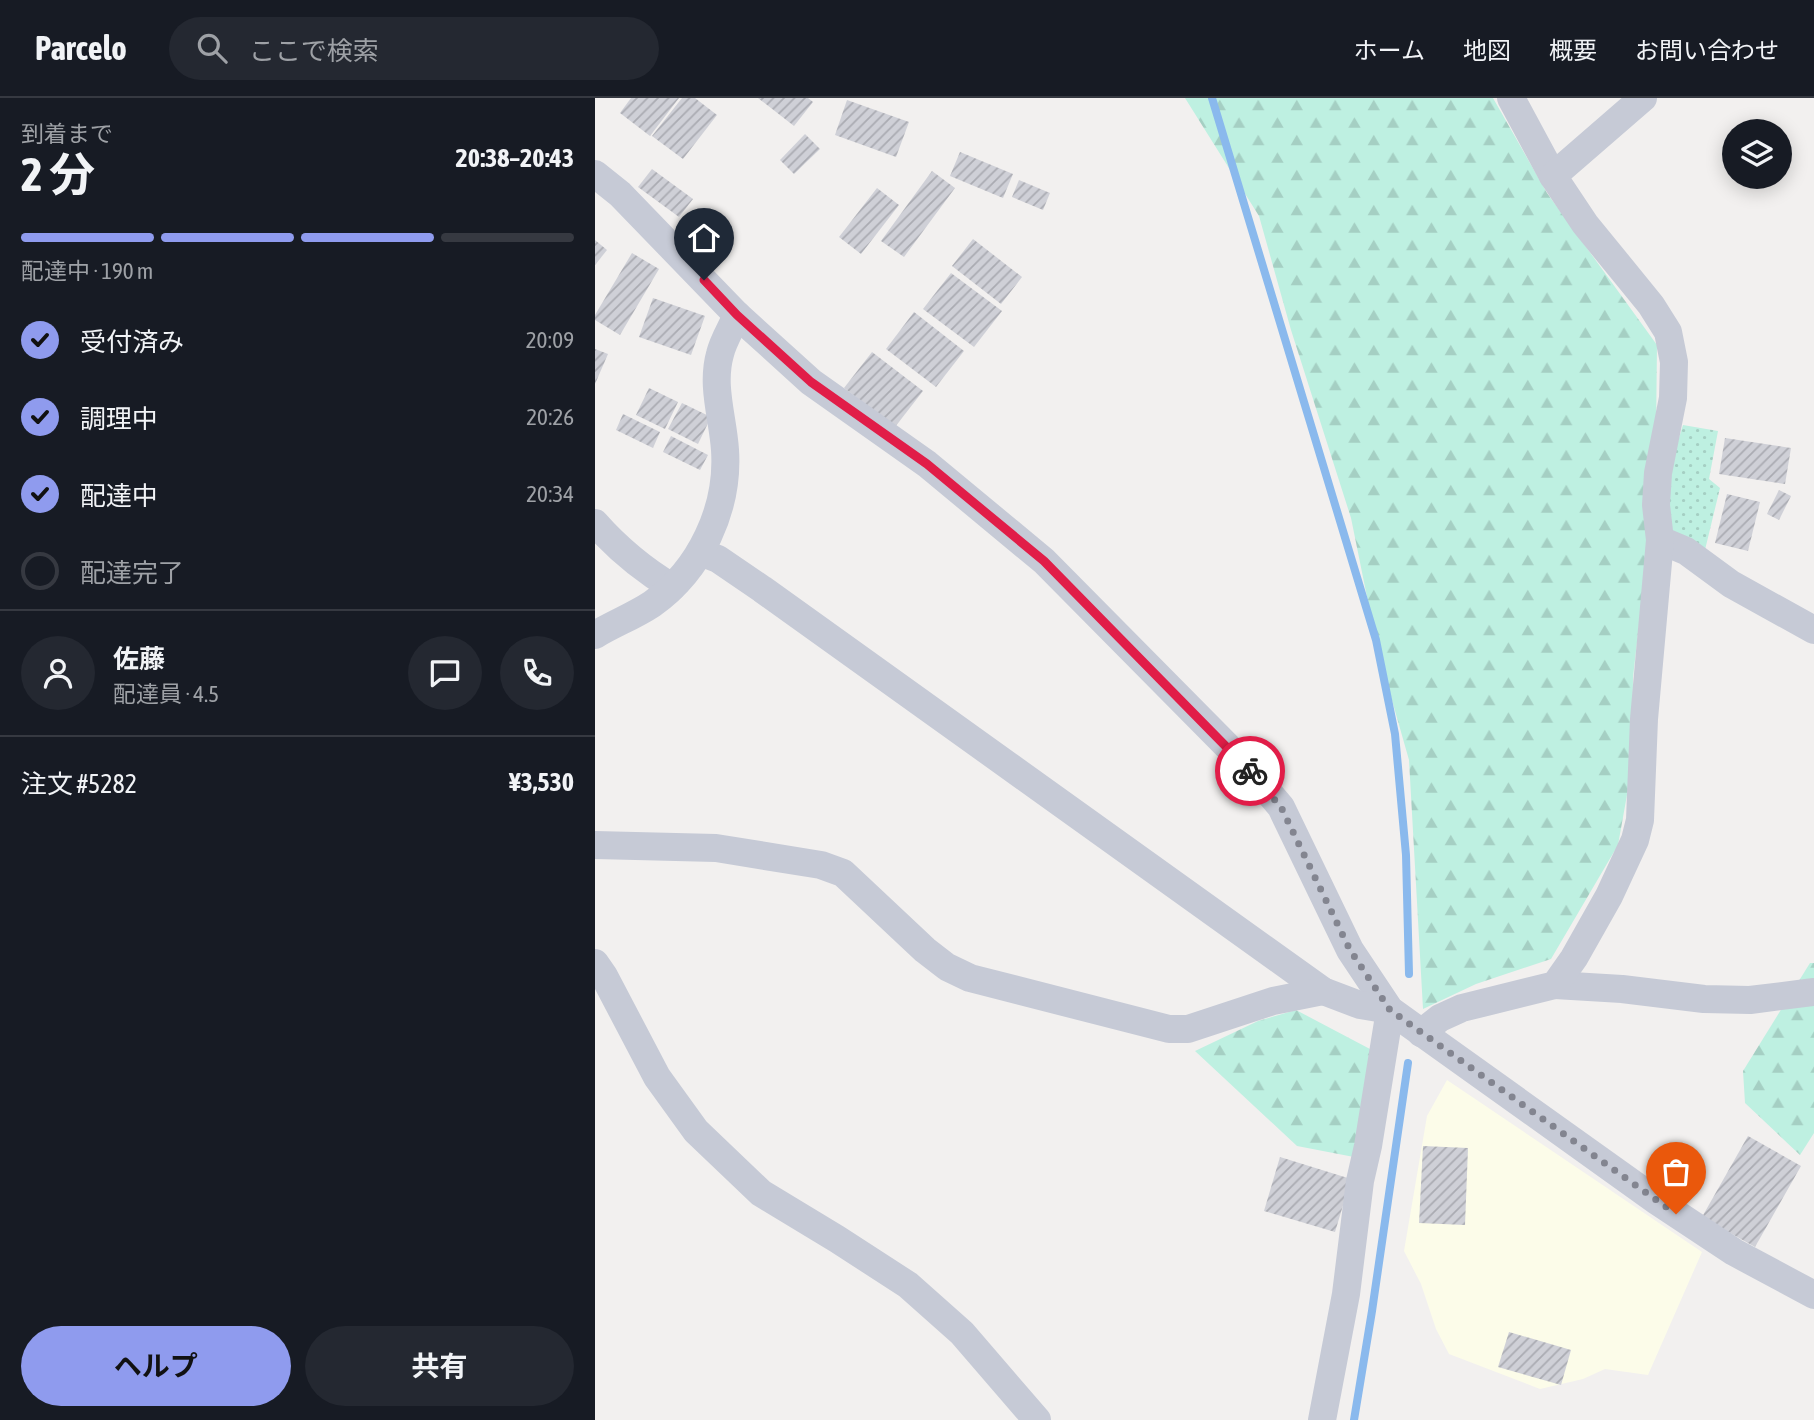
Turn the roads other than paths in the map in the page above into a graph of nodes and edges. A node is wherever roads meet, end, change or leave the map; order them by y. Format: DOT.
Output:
graph roads {
  1 [pos="1511,98"];
  2 [pos="1643,98"];
  3 [pos="595,174"];
  4 [pos="1553,176"];
  5 [pos="737,315"];
  6 [pos="595,523"];
  7 [pos="1660,540"];
  8 [pos="700,552"];
  9 [pos="672,587"];
  10 [pos="1814,630"];
  11 [pos="595,635"];
  12 [pos="595,845"];
  13 [pos="595,963"];
  14 [pos="1555,985"];
  15 [pos="1323,992"];
  16 [pos="1814,992"];
  17 [pos="1390,1010"];
  18 [pos="1421,1033"];
  19 [pos="1814,1295"];
  20 [pos="1037,1420"];
  21 [pos="1322,1420"];
  1 -- 4 [label="street"];
  2 -- 4 [label="street"];
  3 -- 5 [label="street"];
  4 -- 7 [label="street"];
  5 -- 8 [label="street"];
  5 -- 17 [label="street"];
  6 -- 9 [label="street"];
  7 -- 10 [label="street"];
  7 -- 14 [label="street"];
  8 -- 9 [label="street"];
  8 -- 15 [label="street"];
  9 -- 11 [label="street"];
  12 -- 15 [label="street"];
  13 -- 20 [label="street"];
  14 -- 16 [label="street"];
  14 -- 18 [label="street"];
  15 -- 17 [label="street"];
  17 -- 18 [label="street"];
  17 -- 21 [label="street"];
  18 -- 19 [label="street"];
}
